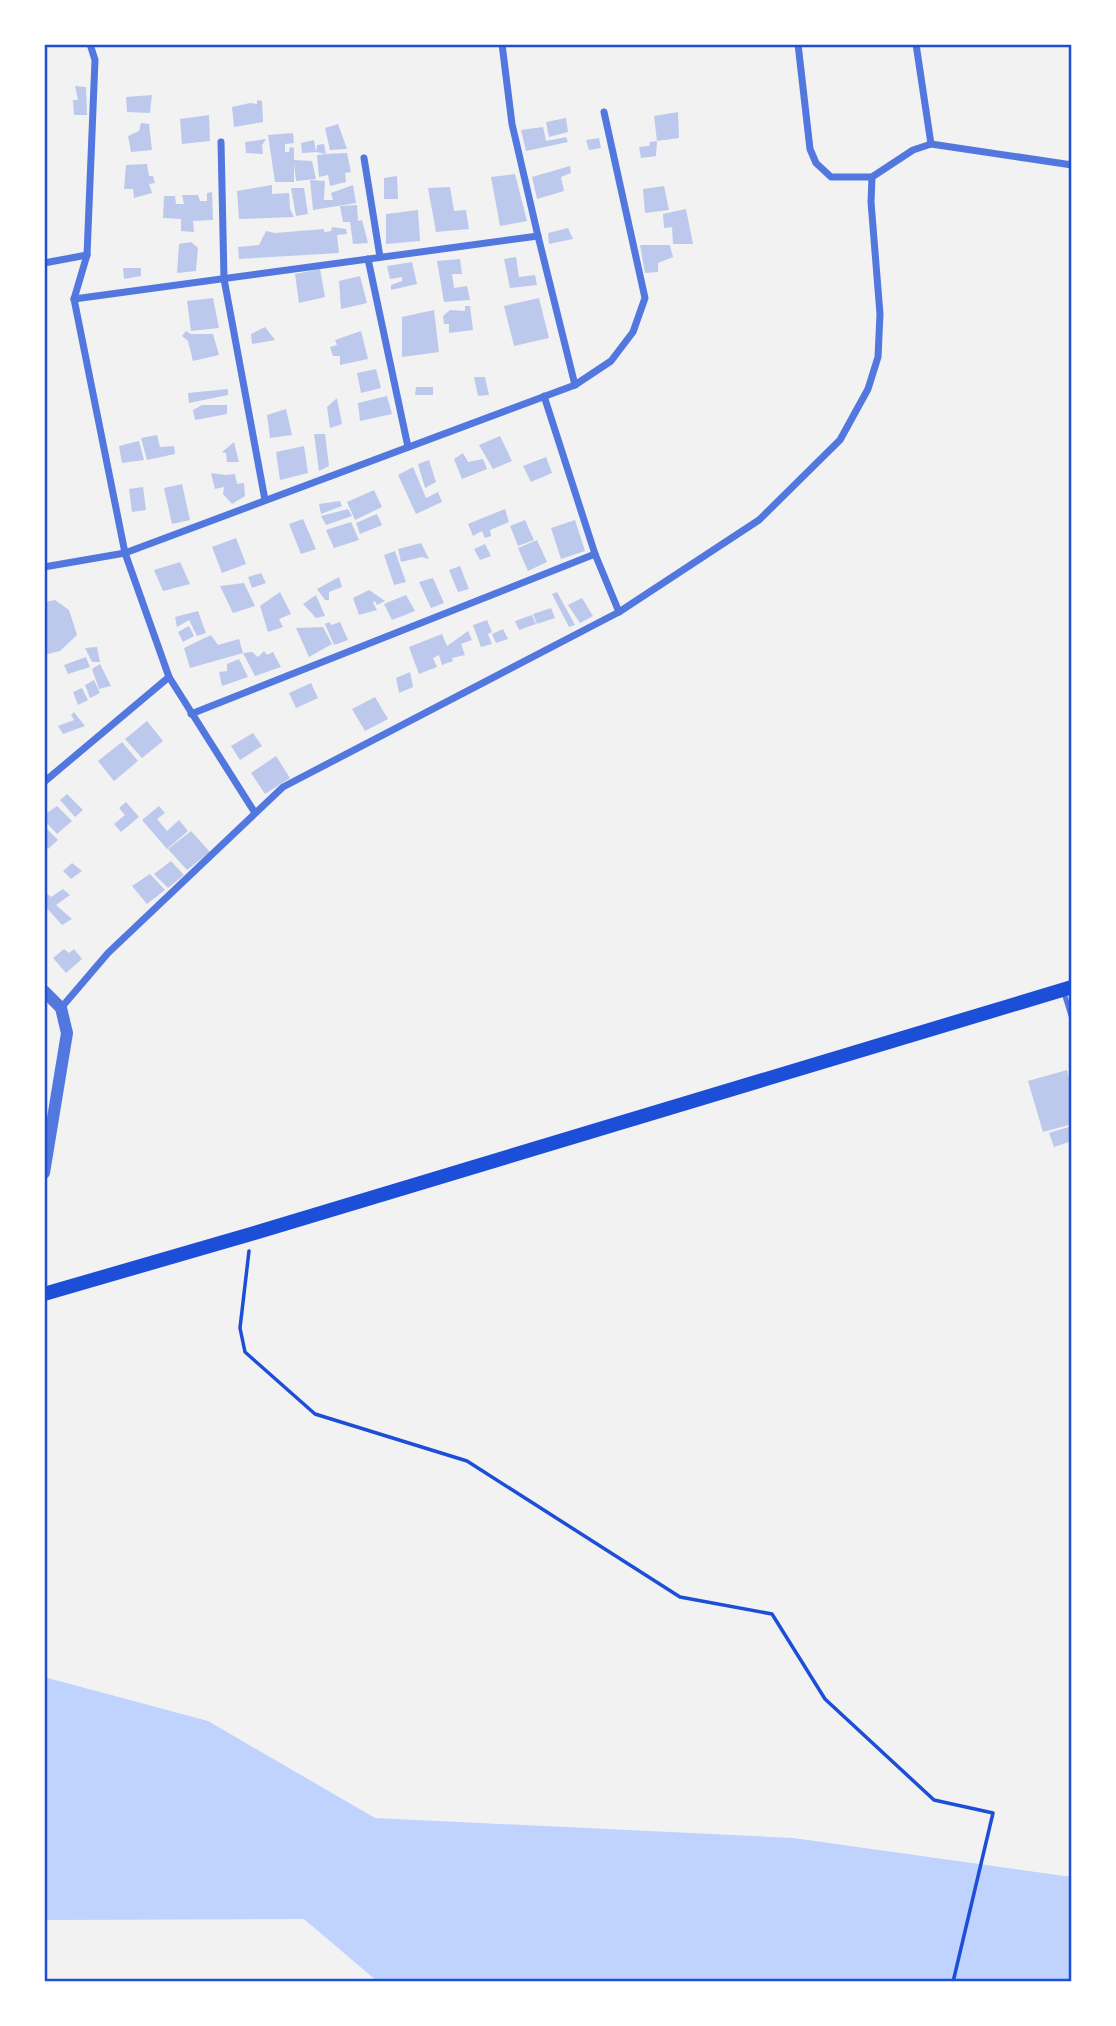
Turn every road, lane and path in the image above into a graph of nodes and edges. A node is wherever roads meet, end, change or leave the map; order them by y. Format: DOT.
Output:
graph roads {
  1 [pos="90,44"];
  2 [pos="502,44"];
  3 [pos="798,44"];
  4 [pos="916,44"];
  5 [pos="604,112"];
  6 [pos="222,142"];
  7 [pos="931,145"];
  8 [pos="364,158"];
  9 [pos="1072,164"];
  10 [pos="872,177"];
  11 [pos="538,236"];
  12 [pos="87,255"];
  13 [pos="380,257"];
  14 [pos="368,259"];
  15 [pos="44,263"];
  16 [pos="224,279"];
  17 [pos="74,299"];
  18 [pos="575,385"];
  19 [pos="544,396"];
  20 [pos="408,447"];
  21 [pos="265,500"];
  22 [pos="125,553"];
  23 [pos="595,554"];
  24 [pos="44,567"];
  25 [pos="619,612"];
  26 [pos="169,677"];
  27 [pos="191,714"];
  28 [pos="44,782"];
  29 [pos="255,813"];
  30 [pos="1068,988"];
  31 [pos="44,992"];
  32 [pos="61,1008"];
  33 [pos="1072,1019"];
  34 [pos="44,1173"];
  35 [pos="251,1234"];
  36 [pos="44,1294"];
  37 [pos="953,1982"];
  1 -- 12 [label="street"];
  2 -- 11 [label="street"];
  3 -- 10 [label="street"];
  4 -- 7 [label="street"];
  5 -- 18 [label="street"];
  6 -- 16 [label="street"];
  7 -- 9 [label="street"];
  7 -- 10 [label="street"];
  8 -- 13 [label="street"];
  10 -- 25 [label="street"];
  11 -- 13 [label="street"];
  11 -- 18 [label="street"];
  12 -- 15 [label="street"];
  12 -- 17 [label="street"];
  13 -- 14 [label="street"];
  14 -- 16 [label="street"];
  14 -- 20 [label="street"];
  16 -- 17 [label="street"];
  16 -- 21 [label="street"];
  17 -- 22 [label="street"];
  18 -- 19 [label="street"];
  19 -- 20 [label="street"];
  19 -- 23 [label="street"];
  20 -- 21 [label="street"];
  21 -- 22 [label="street"];
  22 -- 24 [label="street"];
  22 -- 26 [label="street"];
  23 -- 25 [label="street"];
  23 -- 27 [label="street"];
  25 -- 29 [label="street"];
  26 -- 27 [label="street"];
  26 -- 28 [label="street"];
  27 -- 29 [label="street"];
  29 -- 32 [label="street"];
  30 -- 33 [label="lane"];
  30 -- 35 [label="main road"];
  31 -- 32 [label="street"];
  32 -- 34 [label="street"];
  35 -- 36 [label="main road"];
  35 -- 37 [label="path"];
}
